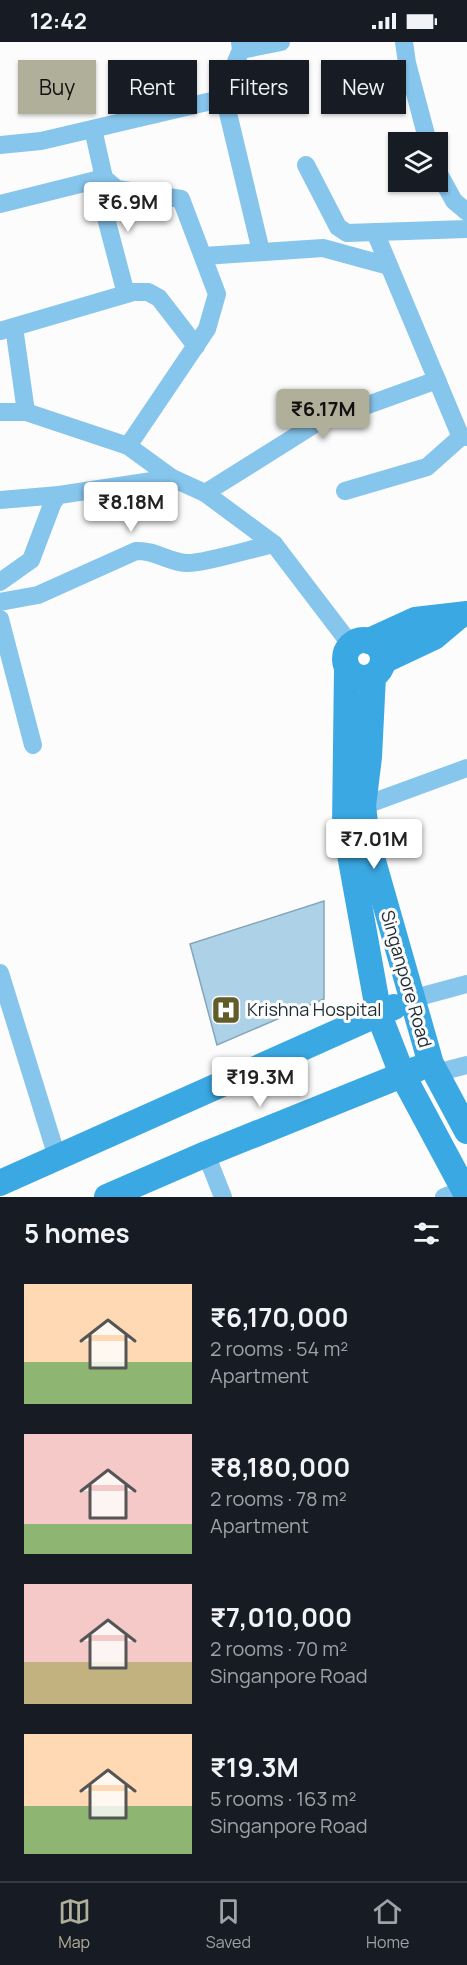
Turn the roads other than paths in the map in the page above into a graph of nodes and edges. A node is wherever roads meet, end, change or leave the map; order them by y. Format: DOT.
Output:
graph roads {
  1 [pos="281,42"];
  2 [pos="404,42"];
  3 [pos="241,46"];
  4 [pos="236,60"];
  5 [pos="209,102"];
  6 [pos="228,114"];
  7 [pos="93,129"];
  8 [pos="426,132"];
  9 [pos="0,145"];
  10 [pos="306,165"];
  11 [pos="100,179"];
  12 [pos="448,190"];
  13 [pos="0,204"];
  14 [pos="467,212"];
  15 [pos="467,229"];
  16 [pos="375,232"];
  17 [pos="260,243"];
  18 [pos="204,256"];
  19 [pos="389,266"];
  20 [pos="126,294"];
  21 [pos="7,329"];
  22 [pos="196,346"];
  23 [pos="437,380"];
  24 [pos="0,412"];
  25 [pos="26,412"];
  26 [pos="464,436"];
  27 [pos="128,446"];
  28 [pos="172,478"];
  29 [pos="345,491"];
  30 [pos="205,492"];
  31 [pos="59,495"];
  32 [pos="0,500"];
  33 [pos="274,544"];
  34 [pos="0,582"];
  35 [pos="0,602"];
  36 [pos="463,615"];
  37 [pos="0,619"];
  38 [pos="364,658"];
  39 [pos="33,746"];
  40 [pos="467,768"];
  41 [pos="363,806"];
  42 [pos="0,973"];
  43 [pos="467,984"];
  44 [pos="3,994"];
  45 [pos="411,999"];
  46 [pos="379,1015"];
  47 [pos="467,1065"];
  48 [pos="434,1069"];
  49 [pos="402,1074"];
  50 [pos="467,1131"];
  51 [pos="206,1154"];
  52 [pos="57,1157"];
  53 [pos="0,1183"];
  54 [pos="458,1194"];
  55 [pos="115,1195"];
  56 [pos="223,1197"];
  1 -- 3 [label="street"];
  2 -- 8 [label="street"];
  3 -- 4 [label="street"];
  5 -- 7 [label="street"];
  6 -- 17 [label="street"];
  7 -- 9 [label="street"];
  7 -- 11 [label="street"];
  10 -- 16 [label="street"];
  11 -- 13 [label="street"];
  11 -- 18 [label="street"];
  11 -- 20 [label="street"];
  12 -- 14 [label="street"];
  15 -- 16 [label="street"];
  16 -- 19 [label="street"];
  18 -- 19 [label="street"];
  18 -- 22 [label="street"];
  19 -- 23 [label="street"];
  20 -- 21 [label="street"];
  20 -- 22 [label="street"];
  21 -- 25 [label="street"];
  22 -- 27 [label="street"];
  23 -- 26 [label="street"];
  23 -- 30 [label="street"];
  24 -- 25 [label="street"];
  25 -- 27 [label="street"];
  26 -- 29 [label="street"];
  27 -- 28 [label="street"];
  28 -- 30 [label="street"];
  28 -- 31 [label="street"];
  30 -- 33 [label="street"];
  31 -- 32 [label="street"];
  31 -- 34 [label="street"];
  33 -- 35 [label="street"];
  33 -- 38 [label="street"];
  36 -- 38 [label="main road"];
  37 -- 39 [label="street"];
  38 -- 41 [label="main road, Singanpore Road"];
  38 -- 46 [label="main road, Singanpore Road"];
  40 -- 41 [label="street"];
  41 -- 45 [label="main road, Singanpore Road"];
  42 -- 44 [label="street"];
  43 -- 45 [label="street"];
  44 -- 52 [label="street"];
  45 -- 46 [label="main road"];
  45 -- 48 [label="main road, Singanpore Road"];
  46 -- 49 [label="main road, Singanpore Road"];
  46 -- 52 [label="main road"];
  47 -- 48 [label="street"];
  48 -- 49 [label="main road"];
  48 -- 50 [label="main road, Singanpore Road"];
  49 -- 51 [label="main road"];
  49 -- 54 [label="main road, Singanpore Road"];
  51 -- 55 [label="main road"];
  51 -- 56 [label="street"];
  52 -- 53 [label="main road"];
}
